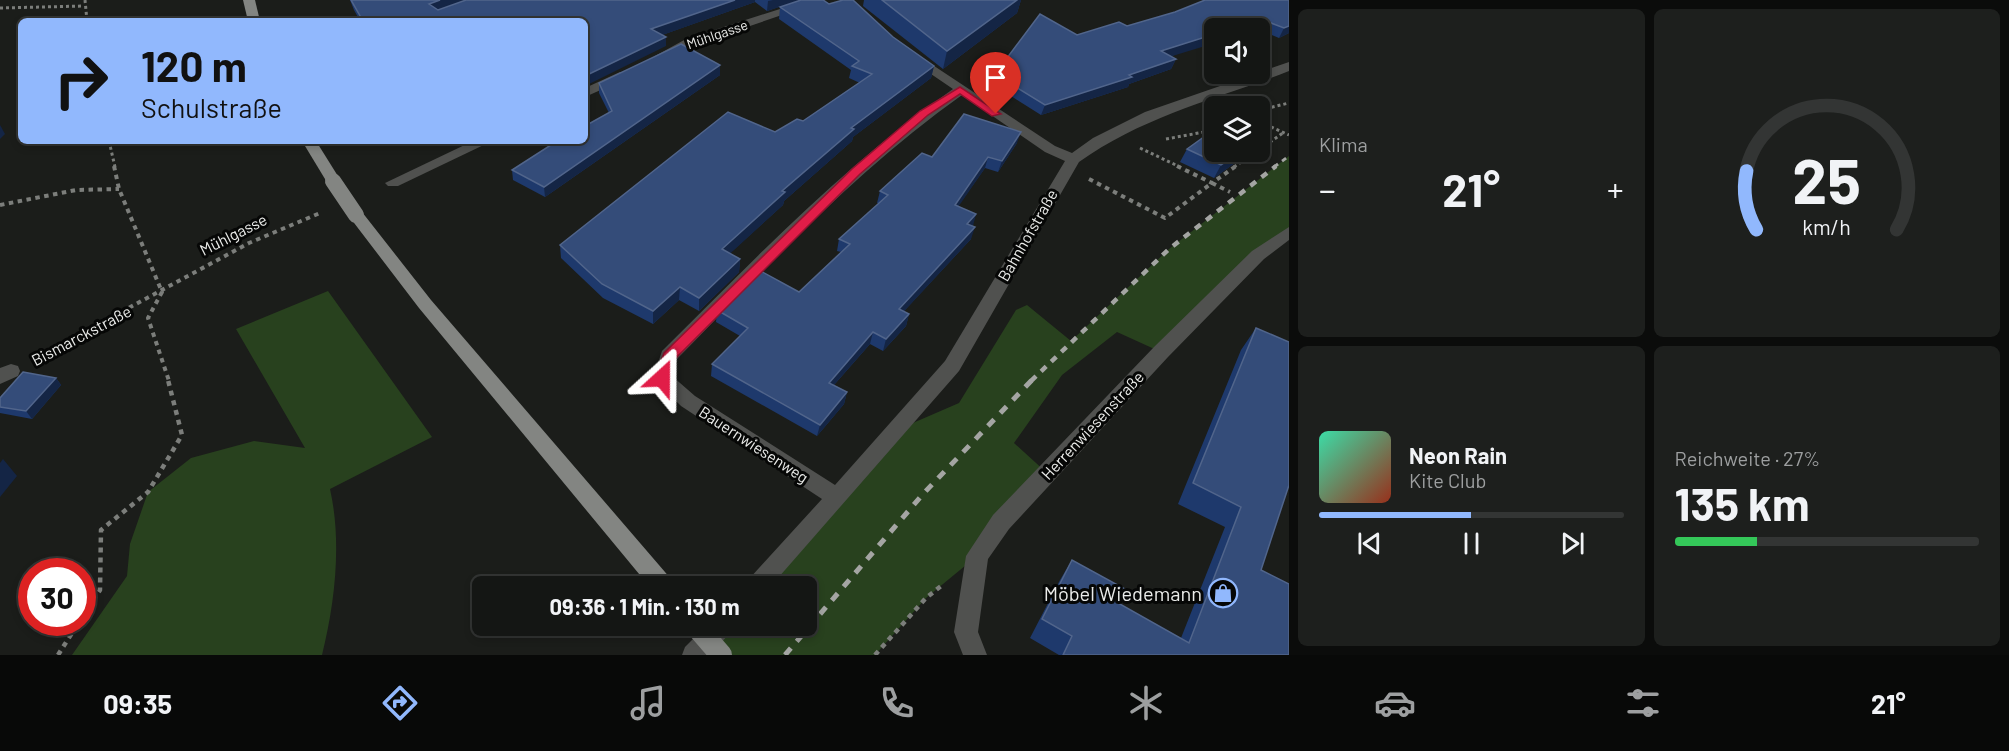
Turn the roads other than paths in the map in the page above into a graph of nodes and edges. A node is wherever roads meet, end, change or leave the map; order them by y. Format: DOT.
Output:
graph roads {
  1 [pos="249,0"];
  2 [pos="820,0"];
  3 [pos="253,18"];
  4 [pos="898,45"];
  5 [pos="648,62"];
  6 [pos="1289,66"];
  7 [pos="627,73"];
  8 [pos="960,90"];
  9 [pos="588,92"];
  10 [pos="311,144"];
  11 [pos="478,144"];
  12 [pos="1072,159"];
  13 [pos="393,183"];
  14 [pos="1289,232"];
  15 [pos="837,498"];
  16 [pos="654,576"];
  17 [pos="766,576"];
  18 [pos="705,636"];
  19 [pos="712,636"];
  20 [pos="694,655"];
  21 [pos="721,655"];
  22 [pos="975,655"];
  1 -- 3 [label="main road"];
  2 -- 5 [label="street, Mühlgasse"];
  4 -- 8 [label="street"];
  6 -- 12 [label="street, Bahnhofstraße"];
  7 -- 9 [label="street"];
  8 -- 12 [label="street"];
  8 -- 15 [label="street, Bauernwiesenweg"];
  10 -- 16 [label="main road, bridge"];
  11 -- 13 [label="street"];
  12 -- 15 [label="street, Bahnhofstraße"];
  14 -- 22 [label="street, Herrenwiesenstraße"];
  15 -- 17 [label="street, Bahnhofstraße"];
  18 -- 21 [label="main road, bridge"];
  19 -- 20 [label="street"];
}
